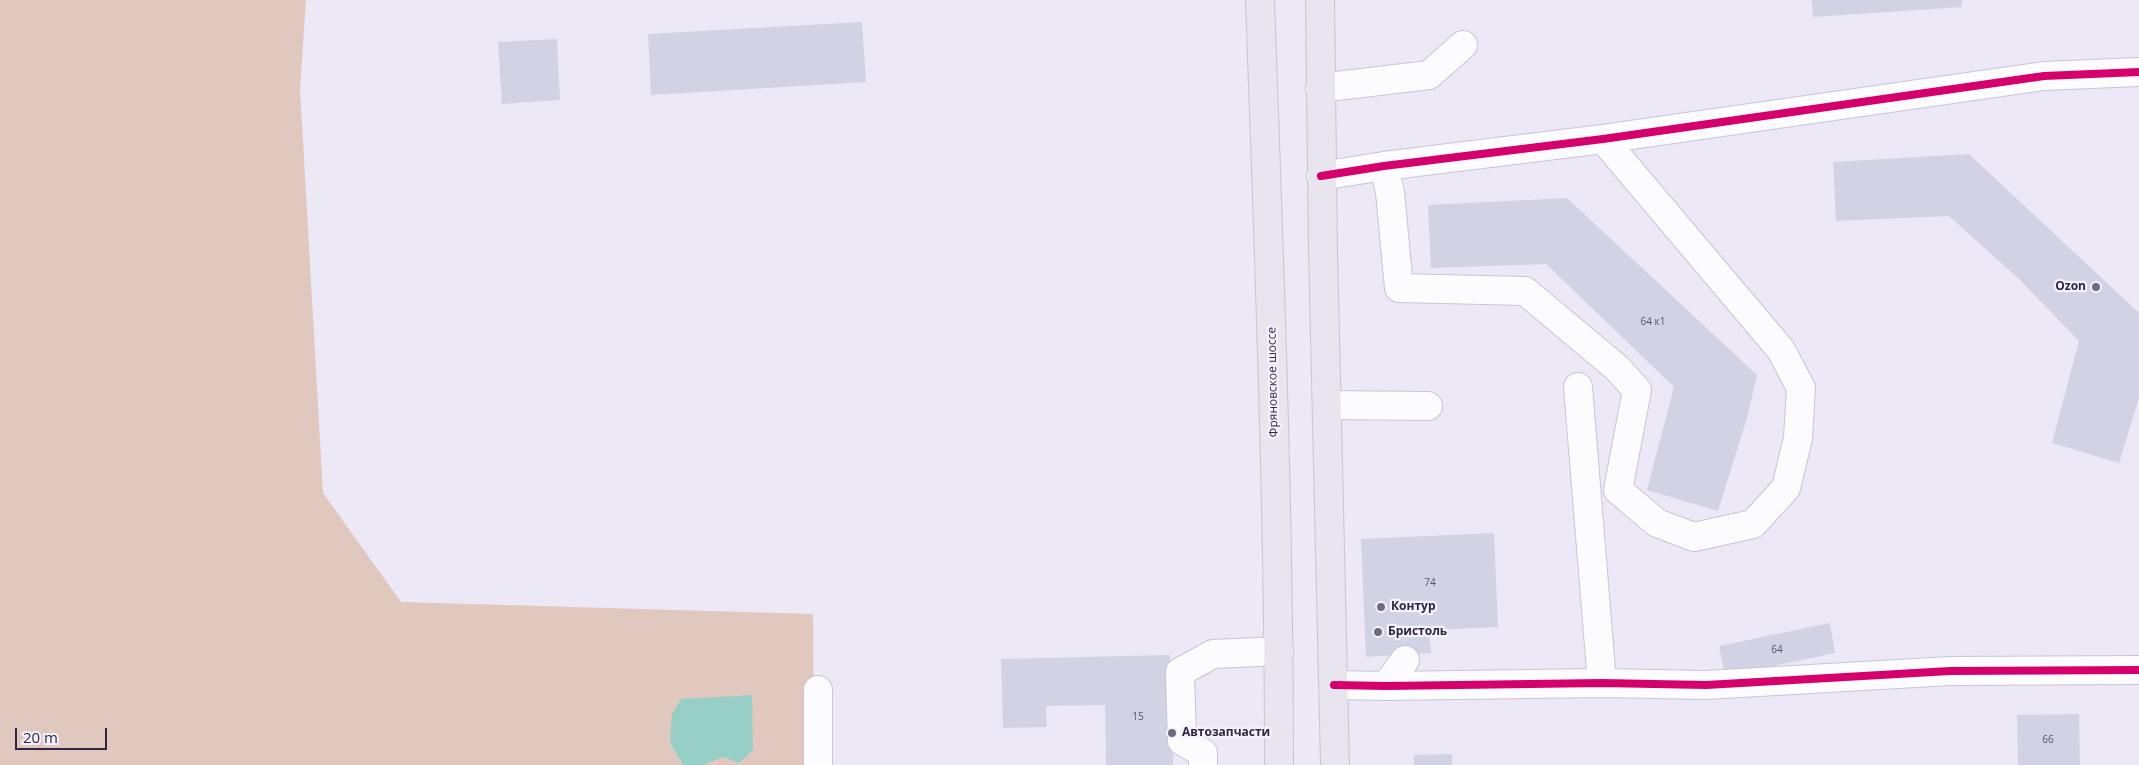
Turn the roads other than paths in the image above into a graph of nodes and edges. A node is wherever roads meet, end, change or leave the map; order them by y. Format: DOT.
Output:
graph roads {
  1 [pos="1260,0"];
  2 [pos="1320,0"];
  3 [pos="1463,45"];
  4 [pos="2139,72"];
  5 [pos="1320,88"];
  6 [pos="1603,139"];
  7 [pos="1384,166"];
  8 [pos="1321,176"];
  9 [pos="1578,387"];
  10 [pos="1327,405"];
  11 [pos="1428,406"];
  12 [pos="1279,651"];
  13 [pos="1406,660"];
  14 [pos="2139,670"];
  15 [pos="1602,683"];
  16 [pos="1334,685"];
  17 [pos="1386,686"];
  18 [pos="818,690"];
  19 [pos="818,765"];
  20 [pos="1203,765"];
  21 [pos="1279,765"];
  22 [pos="1335,765"];
  1 -- 12 [label="main road, Фряновское шоссе"];
  2 -- 5 [label="main road"];
  3 -- 5 [label="street"];
  4 -- 6 [label="street"];
  5 -- 8 [label="main road"];
  6 -- 7 [label="street"];
  6 -- 7 [label="street"];
  7 -- 8 [label="street"];
  8 -- 10 [label="main road"];
  9 -- 15 [label="street"];
  10 -- 11 [label="street"];
  10 -- 16 [label="main road"];
  12 -- 20 [label="street"];
  12 -- 21 [label="main road, Фряновское шоссе"];
  13 -- 17 [label="street"];
  14 -- 15 [label="street"];
  15 -- 17 [label="street"];
  16 -- 17 [label="street"];
  16 -- 22 [label="main road"];
  18 -- 19 [label="street"];
}
